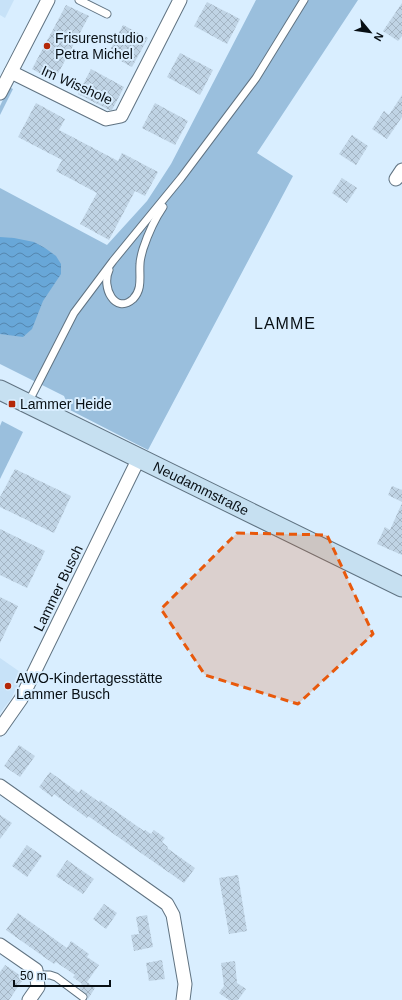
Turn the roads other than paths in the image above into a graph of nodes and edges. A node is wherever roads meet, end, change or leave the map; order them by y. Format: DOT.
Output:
graph roads {
  1 [pos="48,0"];
  2 [pos="79,0"];
  3 [pos="180,0"];
  4 [pos="304,0"];
  5 [pos="107,14"];
  6 [pos="11,72"];
  7 [pos="0,93"];
  8 [pos="181,178"];
  9 [pos="113,261"];
  10 [pos="0,390"];
  11 [pos="28,403"];
  12 [pos="139,458"];
  13 [pos="402,587"];
  14 [pos="0,729"];
  15 [pos="0,786"];
  16 [pos="0,945"];
  17 [pos="36,975"];
  18 [pos="83,997"];
  19 [pos="29,1000"];
  20 [pos="183,1000"];
  1 -- 6 [label="street"];
  2 -- 5 [label="lane"];
  3 -- 6 [label="street, Im Wisshole"];
  4 -- 8 [label="lane"];
  6 -- 7 [label="street"];
  8 -- 9 [label="lane"];
  8 -- 9 [label="lane"];
  9 -- 11 [label="lane"];
  10 -- 11 [label="main road, Neudammstraße"];
  11 -- 12 [label="main road, Neudammstraße"];
  12 -- 13 [label="main road, Neudammstraße"];
  12 -- 14 [label="street, Lammer Busch"];
  15 -- 20 [label="street"];
  16 -- 17 [label="street"];
  17 -- 18 [label="lane"];
  17 -- 19 [label="street"];
}
